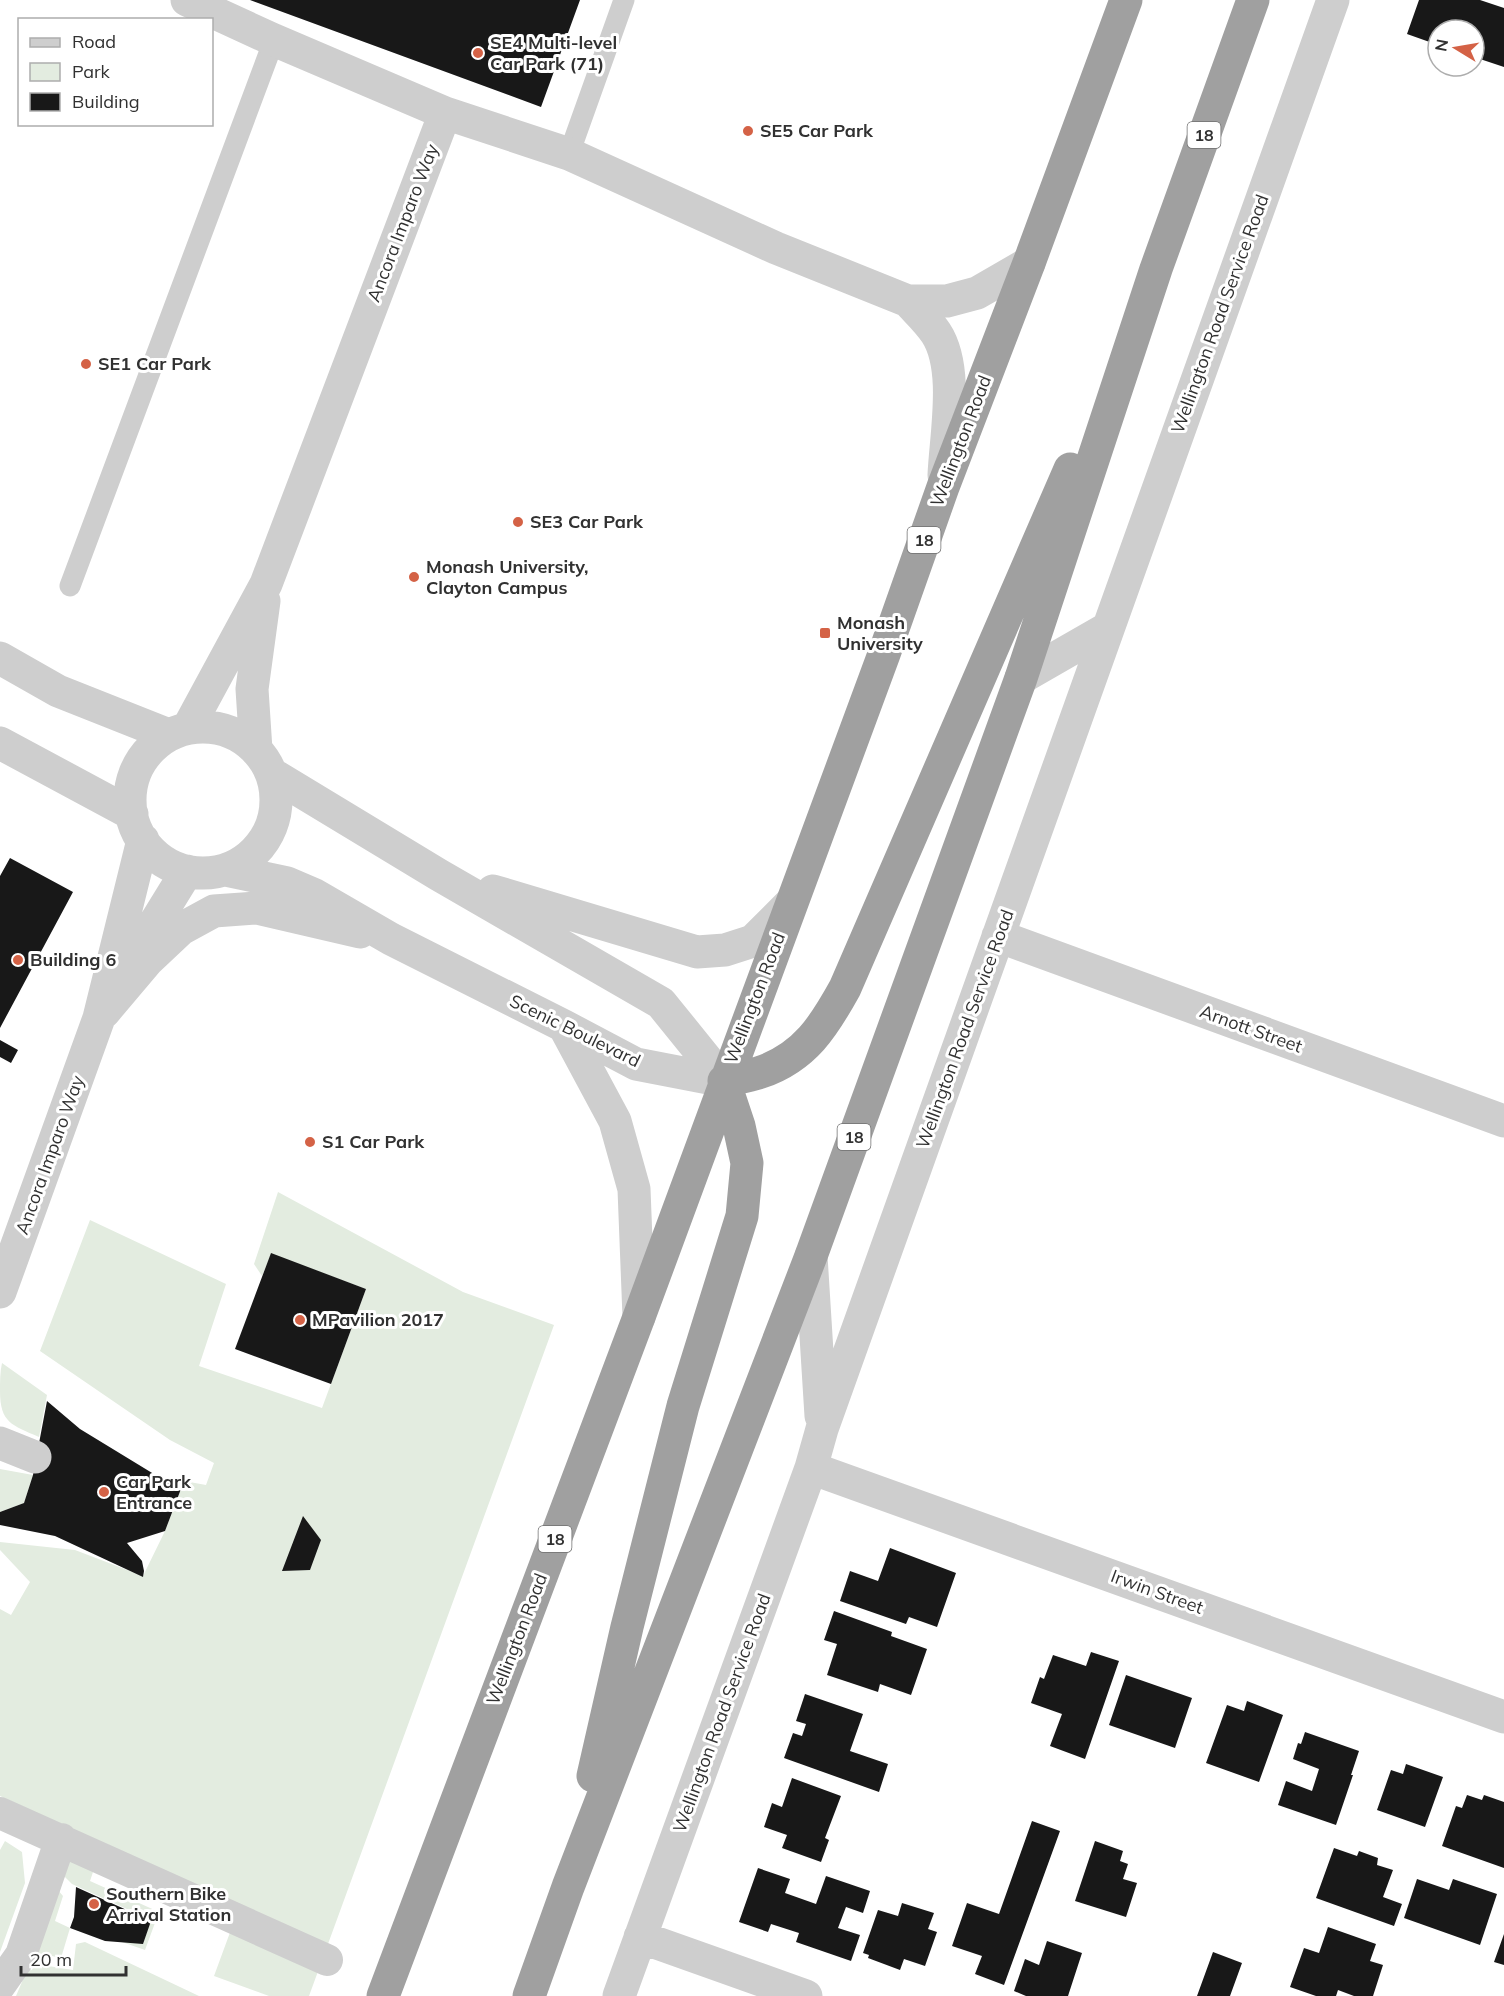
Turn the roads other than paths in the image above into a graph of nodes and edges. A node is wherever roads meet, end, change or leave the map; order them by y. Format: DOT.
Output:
graph roads {
  1 [pos="624,0"];
  2 [pos="1126,0"];
  3 [pos="1253,0"];
  4 [pos="1333,0"];
  5 [pos="193,3"];
  6 [pos="274,40"];
  7 [pos="445,113"];
  8 [pos="568,154"];
  9 [pos="1029,263"];
  10 [pos="1156,269"];
  11 [pos="908,301"];
  12 [pos="943,487"];
  13 [pos="266,584"];
  14 [pos="70,586"];
  15 [pos="1108,628"];
  16 [pos="0,658"];
  17 [pos="1021,678"];
  18 [pos="179,731"];
  19 [pos="0,742"];
  20 [pos="264,762"];
  21 [pos="137,827"];
  22 [pos="226,870"];
  23 [pos="187,871"];
  24 [pos="439,875"];
  25 [pos="790,903"];
  26 [pos="998,936"];
  27 [pos="391,939"];
  28 [pos="99,1018"];
  29 [pos="564,1026"];
  30 [pos="724,1081"];
  31 [pos="1504,1121"];
  32 [pos="811,1256"];
  33 [pos="0,1292"];
  34 [pos="639,1317"];
  35 [pos="822,1429"];
  36 [pos="0,1443"];
  37 [pos="35,1457"];
  38 [pos="811,1468"];
  39 [pos="1504,1717"];
  40 [pos="0,1813"];
  41 [pos="61,1839"];
  42 [pos="568,1887"];
  43 [pos="640,1937"];
  44 [pos="327,1960"];
  45 [pos="0,1985"];
  46 [pos="383,1996"];
  47 [pos="529,1996"];
  48 [pos="619,1996"];
  49 [pos="806,1996"];
  1 -- 8 [label="lane"];
  2 -- 9 [label="highway, Wellington Road / 18"];
  3 -- 10 [label="highway, 18"];
  4 -- 15 [label="street, Wellington Road Service Road"];
  5 -- 6 [label="street"];
  6 -- 7 [label="street"];
  6 -- 14 [label="lane"];
  7 -- 8 [label="street"];
  7 -- 13 [label="street, Ancora Imparo Way"];
  8 -- 11 [label="street"];
  9 -- 11 [label="street"];
  9 -- 12 [label="highway, Wellington Road / 18"];
  10 -- 17 [label="highway, 18"];
  10 -- 30 [label="highway"];
  11 -- 12 [label="street"];
  12 -- 25 [label="highway, Wellington Road / 18"];
  13 -- 18 [label="street, Ancora Imparo Way"];
  13 -- 20 [label="street, Ancora Imparo Way"];
  15 -- 17 [label="street"];
  15 -- 26 [label="street, Wellington Road Service Road"];
  16 -- 18 [label="street"];
  17 -- 32 [label="highway, 18"];
  18 -- 20 [label="street"];
  18 -- 21 [label="street"];
  19 -- 21 [label="street"];
  20 -- 22 [label="street"];
  20 -- 24 [label="street"];
  21 -- 23 [label="street"];
  21 -- 28 [label="street, Ancora Imparo Way"];
  22 -- 23 [label="street"];
  22 -- 27 [label="street, Scenic Boulevard"];
  23 -- 28 [label="street, Ancora Imparo Way"];
  24 -- 25 [label="street"];
  24 -- 30 [label="street"];
  25 -- 30 [label="highway, Wellington Road / 18"];
  26 -- 31 [label="street, Arnott Street"];
  26 -- 35 [label="street, Wellington Road Service Road"];
  27 -- 28 [label="street"];
  27 -- 29 [label="street, Scenic Boulevard"];
  28 -- 33 [label="street, Ancora Imparo Way"];
  29 -- 30 [label="street, Scenic Boulevard"];
  29 -- 34 [label="street"];
  30 -- 34 [label="highway, Wellington Road / 18"];
  30 -- 42 [label="highway"];
  32 -- 35 [label="street, Wellington Road Service Road"];
  32 -- 42 [label="highway, 18"];
  34 -- 46 [label="highway, Wellington Road / 18"];
  35 -- 38 [label="street, Wellington Road Service Road"];
  36 -- 37 [label="street"];
  38 -- 39 [label="street, Irwin Street"];
  38 -- 43 [label="street, Wellington Road Service Road"];
  40 -- 41 [label="street"];
  41 -- 44 [label="street"];
  41 -- 45 [label="street"];
  42 -- 47 [label="highway, 18"];
  43 -- 48 [label="street, Wellington Road Service Road"];
  43 -- 49 [label="street"];
}
